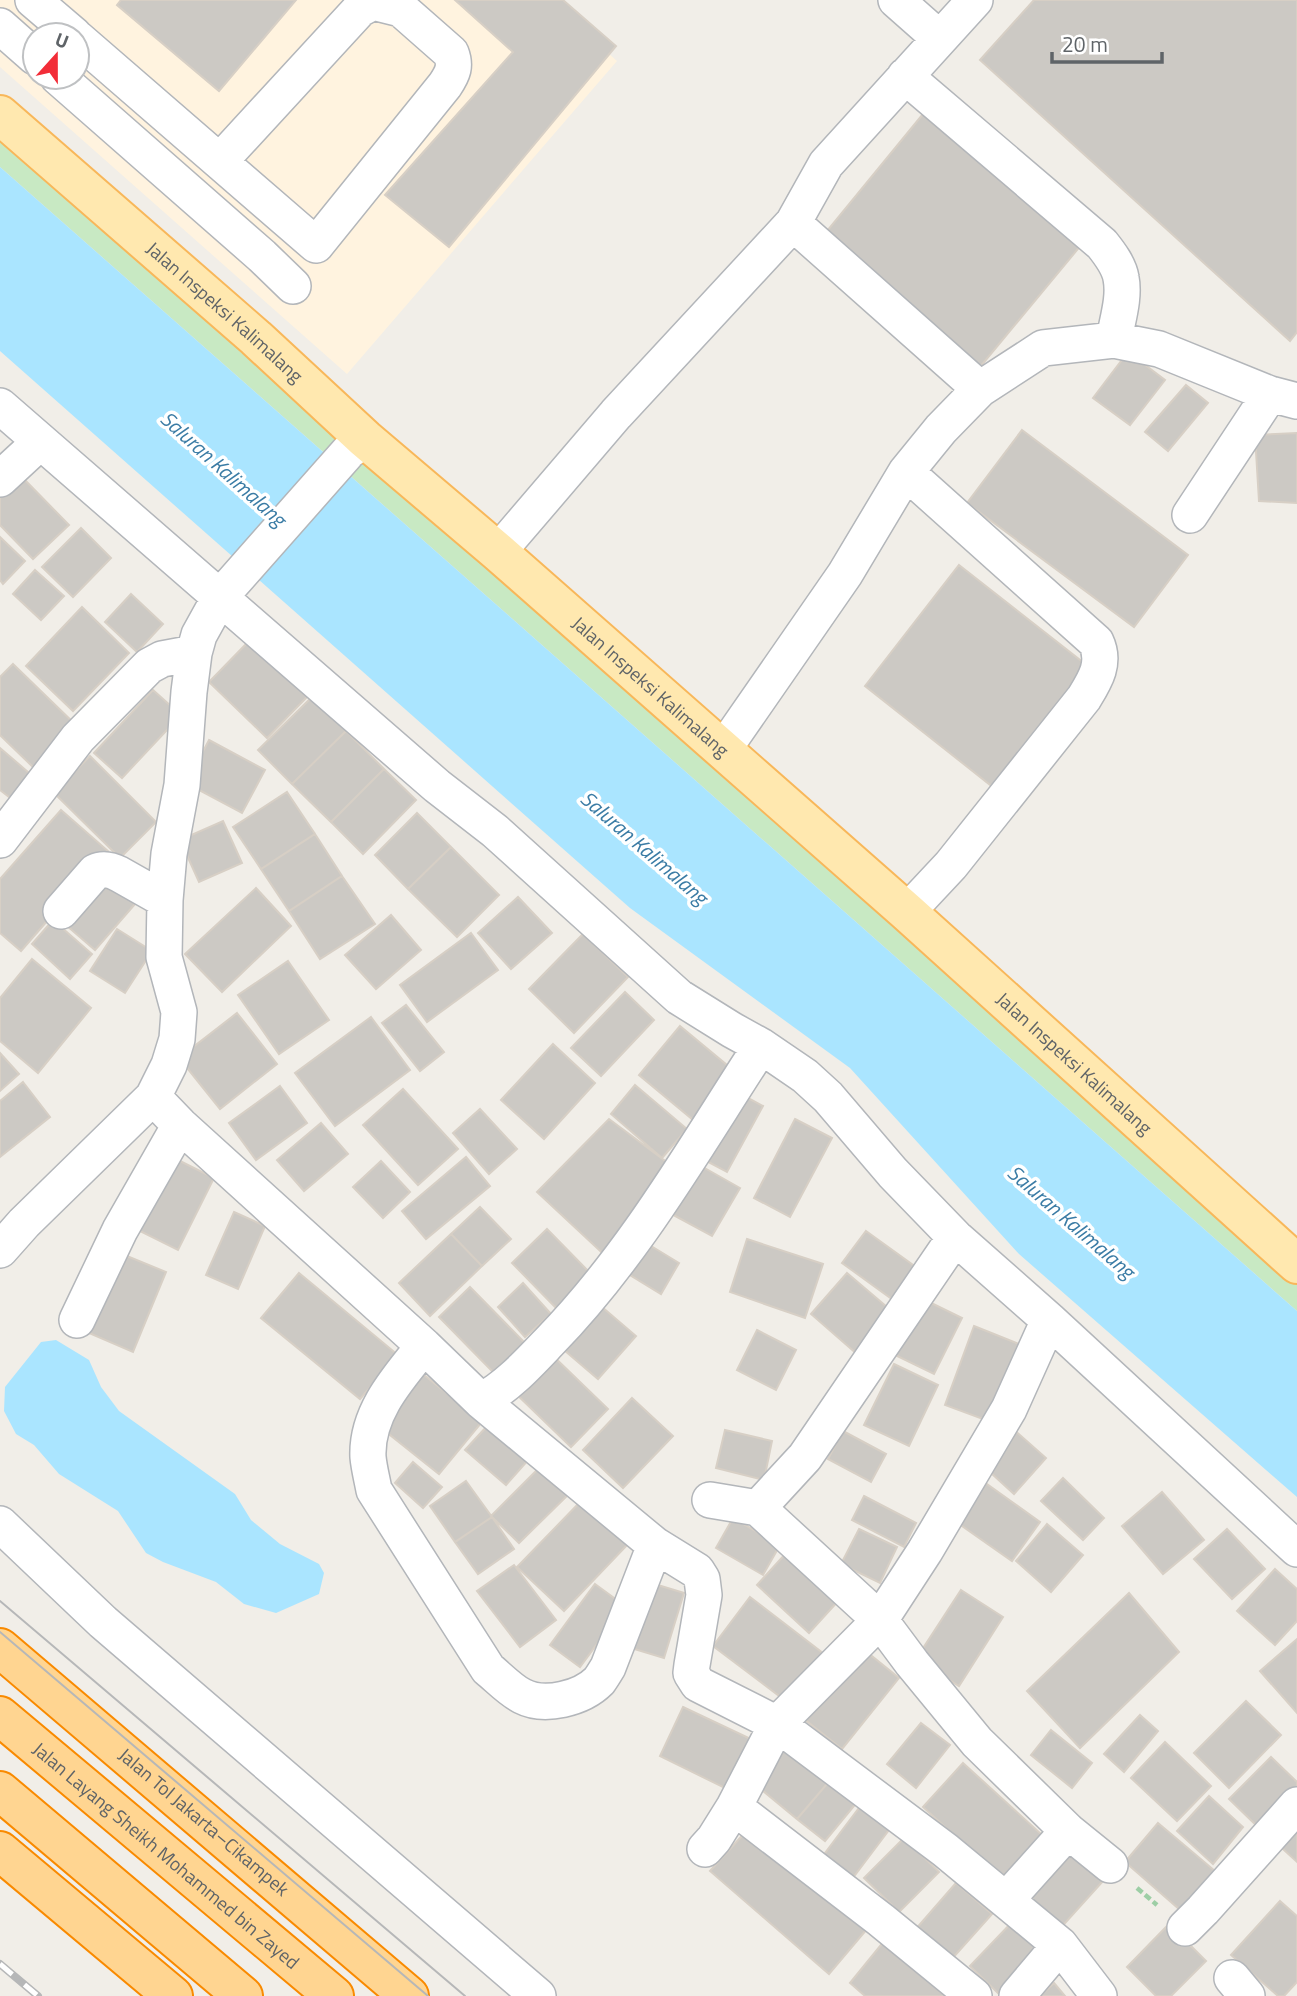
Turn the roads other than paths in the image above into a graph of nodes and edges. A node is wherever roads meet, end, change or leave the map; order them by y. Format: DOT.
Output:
graph roads {
  1 [pos="896,0"];
  2 [pos="975,0"];
  3 [pos="42,3"];
  4 [pos="60,21"];
  5 [pos="0,26"];
  6 [pos="939,38"];
  7 [pos="21,45"];
  8 [pos="91,50"];
  9 [pos="905,76"];
  10 [pos="74,91"];
  11 [pos="0,115"];
  12 [pos="219,161"];
  13 [pos="793,223"];
  14 [pos="293,286"];
  15 [pos="1114,340"];
  16 [pos="980,389"];
  17 [pos="1284,397"];
  18 [pos="0,406"];
  19 [pos="40,442"];
  20 [pos="357,445"];
  21 [pos="906,472"];
  22 [pos="0,479"];
  23 [pos="1190,515"];
  24 [pos="498,552"];
  25 [pos="229,586"];
  26 [pos="194,653"];
  27 [pos="723,750"];
  28 [pos="0,840"];
  29 [pos="165,900"];
  30 [pos="61,911"];
  31 [pos="907,912"];
  32 [pos="761,1046"];
  33 [pos="153,1097"];
  34 [pos="180,1125"];
  35 [pos="955,1237"];
  36 [pos="0,1250"];
  37 [pos="1297,1264"];
  38 [pos="77,1320"];
  39 [pos="1049,1320"];
  40 [pos="424,1346"];
  41 [pos="481,1401"];
  42 [pos="710,1500"];
  43 [pos="758,1508"];
  44 [pos="0,1524"];
  45 [pos="659,1547"];
  46 [pos="1297,1549"];
  47 [pos="880,1620"];
  48 [pos="0,1648"];
  49 [pos="0,1716"];
  50 [pos="777,1724"];
  51 [pos="0,1791"];
  52 [pos="1297,1805"];
  53 [pos="734,1807"];
  54 [pos="1068,1831"];
  55 [pos="705,1849"];
  56 [pos="0,1851"];
  57 [pos="1110,1865"];
  58 [pos="1006,1900"];
  59 [pos="1185,1928"];
  60 [pos="1060,1945"];
  61 [pos="173,1996"];
  62 [pos="243,1996"];
  63 [pos="334,1996"];
  64 [pos="409,1996"];
  65 [pos="538,1996"];
  66 [pos="974,1996"];
  67 [pos="1017,1996"];
  68 [pos="1099,1996"];
  1 -- 6 [label="street"];
  2 -- 6 [label="street"];
  3 -- 4 [label="street"];
  5 -- 7 [label="street"];
  6 -- 9 [label="street"];
  8 -- 12 [label="street"];
  9 -- 13 [label="street"];
  9 -- 15 [label="street"];
  10 -- 14 [label="street"];
  11 -- 20 [label="main road, Jalan Inspeksi Kalimalang"];
  12 -- 12 [label="street"];
  13 -- 16 [label="street"];
  13 -- 24 [label="street"];
  15 -- 16 [label="street"];
  15 -- 17 [label="street"];
  16 -- 21 [label="street"];
  17 -- 23 [label="street"];
  18 -- 19 [label="street"];
  19 -- 22 [label="street"];
  19 -- 25 [label="street"];
  20 -- 24 [label="main road, Jalan Inspeksi Kalimalang"];
  20 -- 25 [label="street"];
  21 -- 27 [label="street"];
  21 -- 31 [label="street"];
  24 -- 27 [label="main road, Jalan Inspeksi Kalimalang"];
  25 -- 26 [label="street"];
  25 -- 32 [label="street"];
  26 -- 28 [label="street"];
  26 -- 29 [label="street"];
  27 -- 31 [label="main road, Jalan Inspeksi Kalimalang"];
  29 -- 30 [label="street"];
  29 -- 33 [label="street"];
  31 -- 37 [label="main road, Jalan Inspeksi Kalimalang"];
  32 -- 35 [label="street"];
  32 -- 41 [label="street"];
  33 -- 34 [label="street"];
  33 -- 36 [label="street"];
  34 -- 38 [label="street"];
  34 -- 40 [label="street"];
  35 -- 39 [label="street"];
  35 -- 43 [label="street"];
  39 -- 46 [label="street"];
  39 -- 47 [label="street"];
  40 -- 41 [label="street"];
  40 -- 45 [label="street"];
  41 -- 45 [label="street"];
  42 -- 43 [label="street"];
  43 -- 47 [label="street"];
  44 -- 65 [label="street"];
  45 -- 50 [label="street"];
  47 -- 50 [label="street"];
  47 -- 54 [label="street"];
  48 -- 64 [label="highway, Jalan Tol Jakarta–Cikampek"];
  49 -- 63 [label="highway, Jalan Layang Sheikh Mohammed bin Zayed"];
  50 -- 53 [label="street"];
  50 -- 58 [label="street"];
  51 -- 62 [label="highway"];
  52 -- 59 [label="street"];
  53 -- 55 [label="street"];
  53 -- 66 [label="street"];
  54 -- 57 [label="street"];
  54 -- 58 [label="street"];
  56 -- 61 [label="highway"];
  58 -- 60 [label="street"];
  60 -- 67 [label="street"];
  60 -- 68 [label="street"];
}
